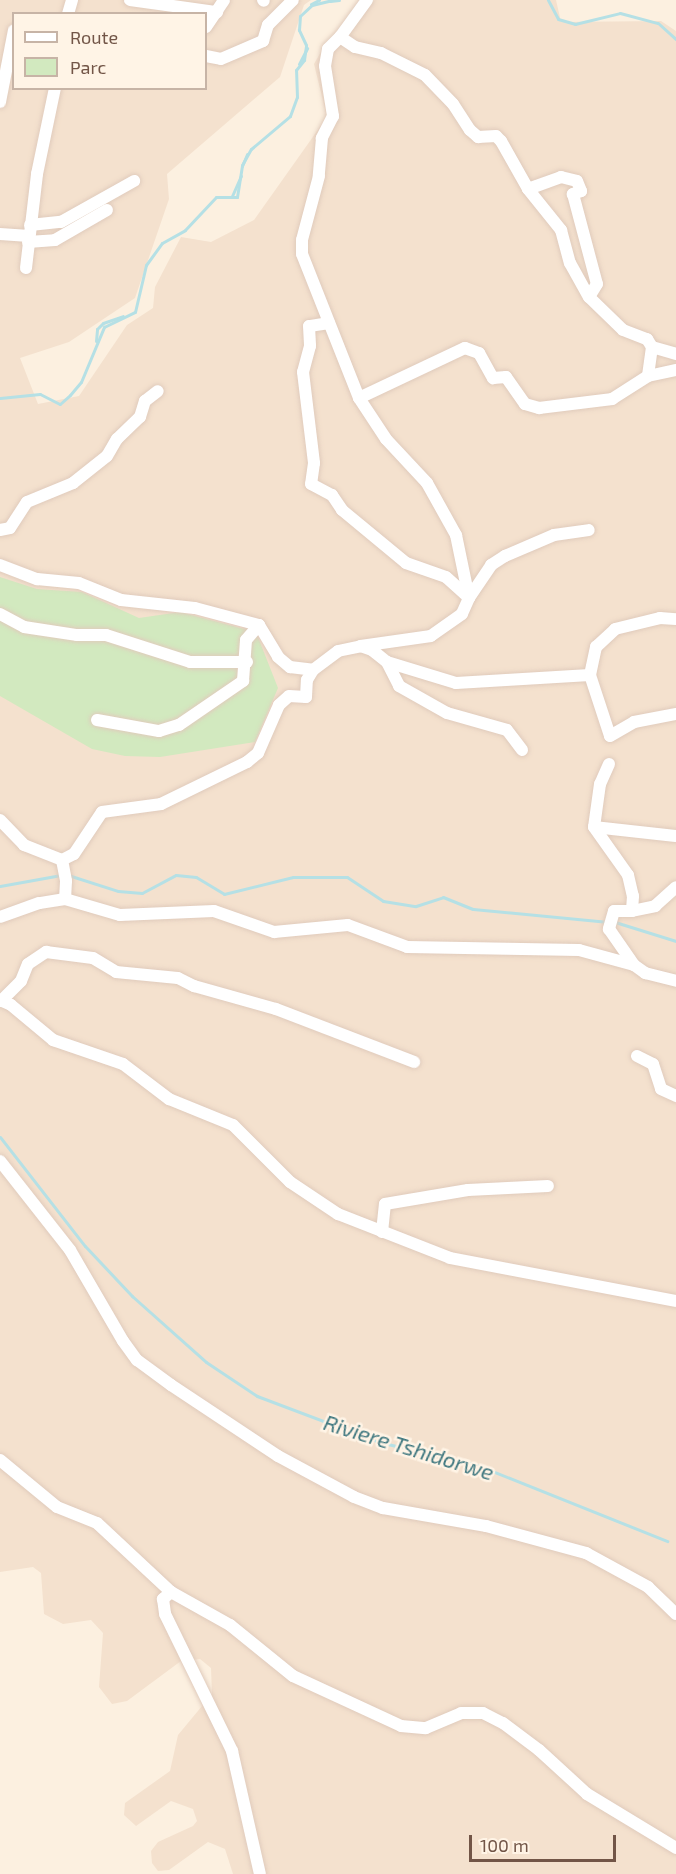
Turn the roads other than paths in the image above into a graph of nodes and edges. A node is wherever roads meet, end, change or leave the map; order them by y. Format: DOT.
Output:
graph roads {
  1 [pos="130,0"];
  2 [pos="224,0"];
  3 [pos="293,0"];
  4 [pos="367,0"];
  5 [pos="217,12"];
  6 [pos="207,26"];
  7 [pos="340,37"];
  8 [pos="12,40"];
  9 [pos="207,56"];
  10 [pos="55,90"];
  11 [pos="0,100"];
  12 [pos="134,181"];
  13 [pos="528,189"];
  14 [pos="107,210"];
  15 [pos="0,234"];
  16 [pos="29,234"];
  17 [pos="26,268"];
  18 [pos="589,297"];
  19 [pos="329,323"];
  20 [pos="652,347"];
  21 [pos="676,354"];
  22 [pos="676,370"];
  23 [pos="648,376"];
  24 [pos="158,391"];
  25 [pos="359,398"];
  26 [pos="0,530"];
  27 [pos="589,530"];
  28 [pos="0,565"];
  29 [pos="20,574"];
  30 [pos="0,576"];
  31 [pos="469,598"];
  32 [pos="0,614"];
  33 [pos="676,619"];
  34 [pos="259,625"];
  35 [pos="361,646"];
  36 [pos="247,662"];
  37 [pos="387,662"];
  38 [pos="313,670"];
  39 [pos="590,675"];
  40 [pos="676,714"];
  41 [pos="97,720"];
  42 [pos="522,750"];
  43 [pos="609,764"];
  44 [pos="0,820"];
  45 [pos="594,828"];
  46 [pos="676,836"];
  47 [pos="63,863"];
  48 [pos="676,887"];
  49 [pos="65,899"];
  50 [pos="632,911"];
  51 [pos="0,917"];
  52 [pos="634,965"];
  53 [pos="676,981"];
  54 [pos="1,1000"];
  55 [pos="638,1056"];
  56 [pos="414,1062"];
  57 [pos="676,1096"];
  58 [pos="0,1161"];
  59 [pos="548,1186"];
  60 [pos="382,1232"];
  61 [pos="676,1301"];
  62 [pos="0,1460"];
  63 [pos="171,1592"];
  64 [pos="676,1614"];
  65 [pos="676,1848"];
  66 [pos="260,1874"];
  1 -- 5 [label="street"];
  2 -- 5 [label="street"];
  3 -- 9 [label="street"];
  4 -- 7 [label="street"];
  5 -- 6 [label="street"];
  7 -- 13 [label="street"];
  7 -- 19 [label="street"];
  8 -- 11 [label="street"];
  10 -- 16 [label="street"];
  12 -- 16 [label="street"];
  13 -- 18 [label="street"];
  13 -- 18 [label="street"];
  14 -- 16 [label="street"];
  15 -- 16 [label="street"];
  16 -- 17 [label="street"];
  18 -- 20 [label="street"];
  19 -- 25 [label="street"];
  19 -- 31 [label="street"];
  20 -- 21 [label="street"];
  20 -- 23 [label="street"];
  22 -- 23 [label="street"];
  23 -- 25 [label="street"];
  24 -- 26 [label="street"];
  25 -- 31 [label="street"];
  27 -- 31 [label="street"];
  28 -- 29 [label="street"];
  29 -- 30 [label="street"];
  29 -- 34 [label="street"];
  31 -- 35 [label="street"];
  32 -- 36 [label="street"];
  33 -- 39 [label="street"];
  34 -- 36 [label="street"];
  34 -- 38 [label="street"];
  35 -- 37 [label="street"];
  35 -- 38 [label="street"];
  36 -- 41 [label="street"];
  37 -- 39 [label="street"];
  37 -- 42 [label="street"];
  38 -- 47 [label="street"];
  39 -- 40 [label="street"];
  43 -- 45 [label="street"];
  44 -- 47 [label="street"];
  45 -- 46 [label="street"];
  45 -- 50 [label="street"];
  47 -- 49 [label="street"];
  48 -- 50 [label="street"];
  49 -- 51 [label="street"];
  49 -- 52 [label="street"];
  50 -- 52 [label="street"];
  52 -- 53 [label="street"];
  54 -- 56 [label="street"];
  54 -- 60 [label="street"];
  55 -- 57 [label="street"];
  58 -- 64 [label="street"];
  59 -- 60 [label="street"];
  60 -- 61 [label="street"];
  62 -- 63 [label="street"];
  63 -- 65 [label="street"];
  63 -- 66 [label="street"];
}
